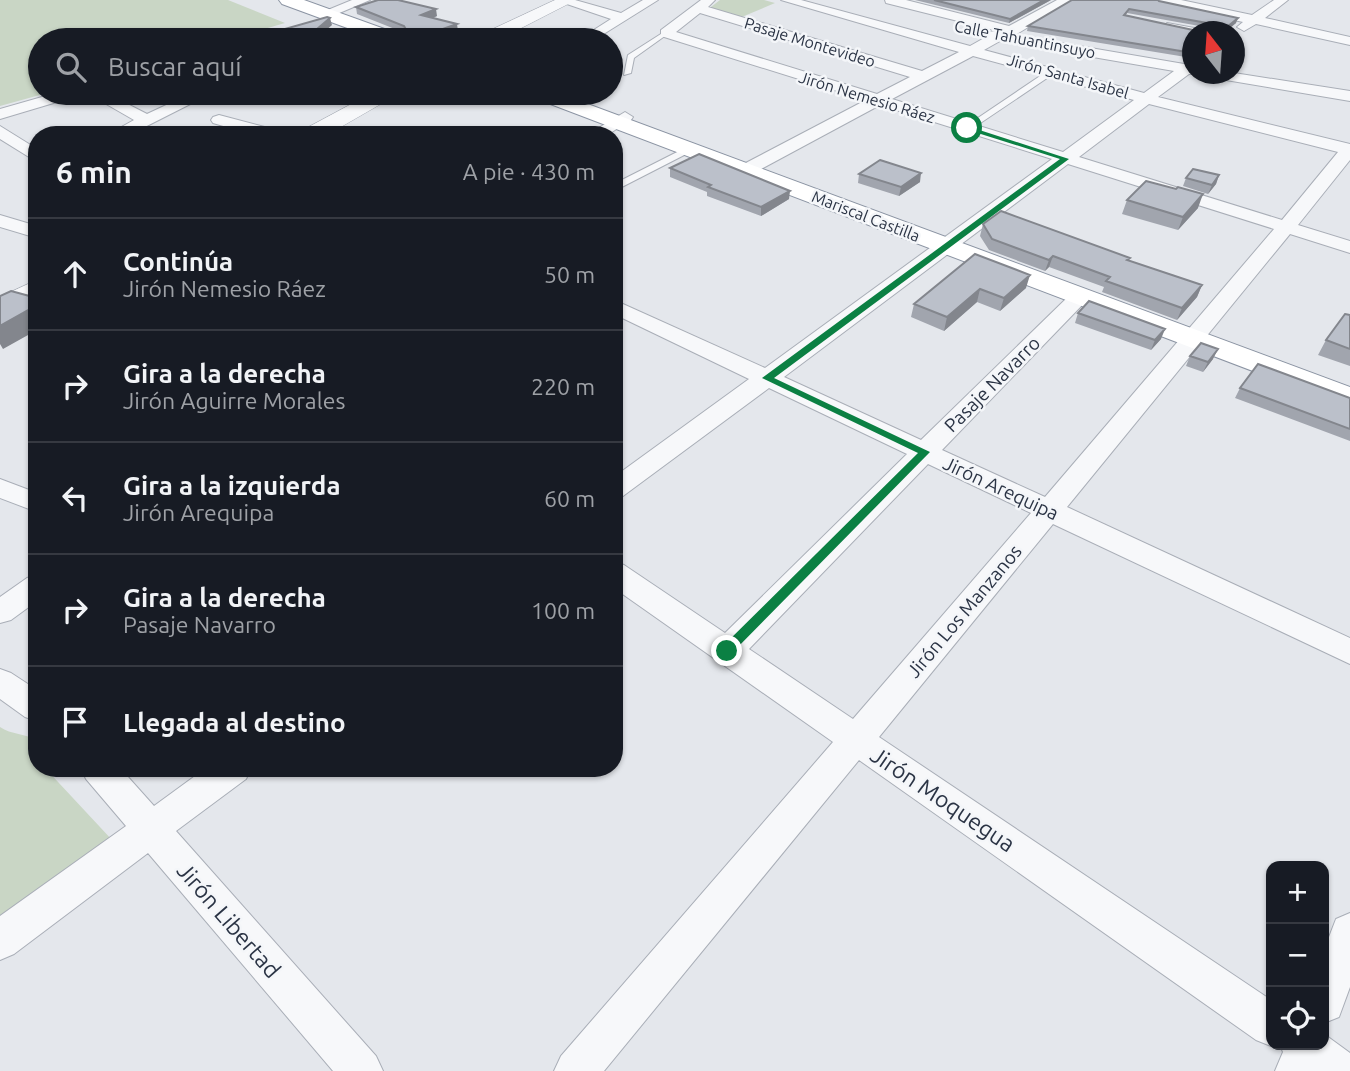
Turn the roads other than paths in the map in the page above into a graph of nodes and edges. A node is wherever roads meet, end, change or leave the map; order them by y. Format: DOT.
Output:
graph roads {
  1 [pos="288,0"];
  2 [pos="308,0"];
  3 [pos="364,0"];
  4 [pos="565,0"];
  5 [pos="652,0"];
  6 [pos="787,0"];
  7 [pos="1163,0"];
  8 [pos="1282,0"];
  9 [pos="1034,2"];
  10 [pos="885,3"];
  11 [pos="704,4"];
  12 [pos="1060,4"];
  13 [pos="329,15"];
  14 [pos="623,18"];
  15 [pos="1254,20"];
  16 [pos="1153,23"];
  17 [pos="1245,26"];
  18 [pos="364,28"];
  19 [pos="375,28"];
  20 [pos="509,28"];
  21 [pos="606,28"];
  22 [pos="1182,28"];
  23 [pos="666,33"];
  24 [pos="1003,34"];
  25 [pos="1350,41"];
  26 [pos="974,49"];
  27 [pos="1182,64"];
  28 [pos="1245,70"];
  29 [pos="1052,72"];
  30 [pos="627,73"];
  31 [pos="1182,73"];
  32 [pos="923,76"];
  33 [pos="1245,79"];
  34 [pos="1350,87"];
  35 [pos="1350,96"];
  36 [pos="1147,99"];
  37 [pos="878,100"];
  38 [pos="31,105"];
  39 [pos="118,105"];
  40 [pos="179,105"];
  41 [pos="365,105"];
  42 [pos="567,105"];
  43 [pos="580,105"];
  44 [pos="0,114"];
  45 [pos="147,120"];
  46 [pos="219,120"];
  47 [pos="612,124"];
  48 [pos="135,126"];
  49 [pos="232,126"];
  50 [pos="327,126"];
  51 [pos="623,127"];
  52 [pos="623,128"];
  53 [pos="967,128"];
  54 [pos="0,131"];
  55 [pos="689,149"];
  56 [pos="1350,150"];
  57 [pos="28,151"];
  58 [pos="1066,159"];
  59 [pos="751,168"];
  60 [pos="623,183"];
  61 [pos="0,221"];
  62 [pos="1286,227"];
  63 [pos="28,229"];
  64 [pos="952,242"];
  65 [pos="1350,247"];
  66 [pos="28,293"];
  67 [pos="1080,296"];
  68 [pos="0,308"];
  69 [pos="623,310"];
  70 [pos="1198,334"];
  71 [pos="767,378"];
  72 [pos="1350,383"];
  73 [pos="1350,398"];
  74 [pos="925,452"];
  75 [pos="623,483"];
  76 [pos="0,488"];
  77 [pos="28,499"];
  78 [pos="1049,510"];
  79 [pos="623,579"];
  80 [pos="28,592"];
  81 [pos="0,612"];
  82 [pos="727,651"];
  83 [pos="1350,652"];
  84 [pos="0,682"];
  85 [pos="28,701"];
  86 [pos="856,739"];
  87 [pos="106,777"];
  88 [pos="222,777"];
  89 [pos="151,829"];
  90 [pos="1350,933"];
  91 [pos="0,940"];
  92 [pos="1329,989"];
  93 [pos="1266,1022"];
  94 [pos="361,1071"];
  95 [pos="576,1071"];
  1 -- 13 [label="highway"];
  2 -- 13 [label="highway"];
  3 -- 13 [label="street"];
  4 -- 14 [label="street"];
  4 -- 20 [label="street"];
  5 -- 14 [label="street"];
  6 -- 26 [label="street, Jirón Santa Isabel"];
  7 -- 15 [label="street"];
  8 -- 15 [label="street"];
  9 -- 12 [label="street"];
  10 -- 24 [label="street, Calle Tahuantinsuyo"];
  11 -- 23 [label="street"];
  11 -- 32 [label="street, Pasaje Montevideo"];
  12 -- 24 [label="street"];
  13 -- 18 [label="highway"];
  13 -- 19 [label="highway"];
  14 -- 21 [label="street"];
  15 -- 17 [label="street"];
  15 -- 25 [label="street"];
  16 -- 22 [label="lane"];
  23 -- 30 [label="lane"];
  23 -- 37 [label="street, Jirón Nemesio Ráez"];
  24 -- 26 [label="street"];
  24 -- 27 [label="street, Calle Tahuantinsuyo"];
  26 -- 29 [label="street, Jirón Santa Isabel"];
  26 -- 32 [label="street"];
  28 -- 34 [label="street"];
  29 -- 36 [label="street, Jirón Santa Isabel"];
  29 -- 53 [label="lane"];
  31 -- 36 [label="street"];
  32 -- 37 [label="street"];
  33 -- 35 [label="street"];
  36 -- 56 [label="street, Jirón Santa Isabel"];
  36 -- 58 [label="street"];
  37 -- 53 [label="street, Jirón Nemesio Ráez"];
  37 -- 59 [label="street"];
  38 -- 44 [label="street"];
  39 -- 45 [label="street"];
  40 -- 45 [label="street"];
  41 -- 50 [label="street"];
  42 -- 47 [label="highway, Mariscal Castilla"];
  43 -- 47 [label="highway, Mariscal Castilla"];
  45 -- 48 [label="street"];
  46 -- 49 [label="street"];
  51 -- 59 [label="highway, Mariscal Castilla"];
  52 -- 55 [label="highway, Mariscal Castilla"];
  53 -- 58 [label="street, Jirón Nemesio Ráez"];
  54 -- 57 [label="street"];
  55 -- 59 [label="highway, Mariscal Castilla"];
  55 -- 60 [label="lane"];
  56 -- 62 [label="street, Jirón Los Manzanos"];
  58 -- 62 [label="street, Jirón Nemesio Ráez"];
  58 -- 64 [label="street"];
  59 -- 64 [label="highway, Mariscal Castilla"];
  61 -- 63 [label="street"];
  62 -- 65 [label="street, Jirón Nemesio Ráez"];
  62 -- 70 [label="street, Jirón Los Manzanos"];
  64 -- 67 [label="highway, Mariscal Castilla"];
  64 -- 70 [label="highway, Mariscal Castilla"];
  64 -- 71 [label="street"];
  66 -- 68 [label="street"];
  67 -- 70 [label="highway, Mariscal Castilla"];
  67 -- 74 [label="street, Pasaje Navarro"];
  69 -- 71 [label="street, Jirón Arequipa"];
  70 -- 72 [label="highway, Mariscal Castilla"];
  70 -- 73 [label="highway, Mariscal Castilla"];
  70 -- 78 [label="street, Jirón Los Manzanos"];
  71 -- 74 [label="street, Jirón Arequipa"];
  71 -- 75 [label="street"];
  74 -- 78 [label="street, Jirón Arequipa"];
  74 -- 82 [label="street, Pasaje Navarro"];
  76 -- 77 [label="street"];
  78 -- 83 [label="street, Jirón Arequipa"];
  78 -- 86 [label="street, Jirón Los Manzanos"];
  79 -- 82 [label="street, Jirón Moquegua"];
  80 -- 81 [label="street"];
  82 -- 86 [label="street, Jirón Moquegua"];
  84 -- 85 [label="street"];
  86 -- 93 [label="street, Jirón Moquegua"];
  86 -- 95 [label="street, Jirón Los Manzanos"];
  87 -- 89 [label="street, Jirón Libertad"];
  88 -- 89 [label="street"];
  89 -- 91 [label="street"];
  89 -- 94 [label="street, Jirón Libertad"];
  90 -- 92 [label="street"];
}
